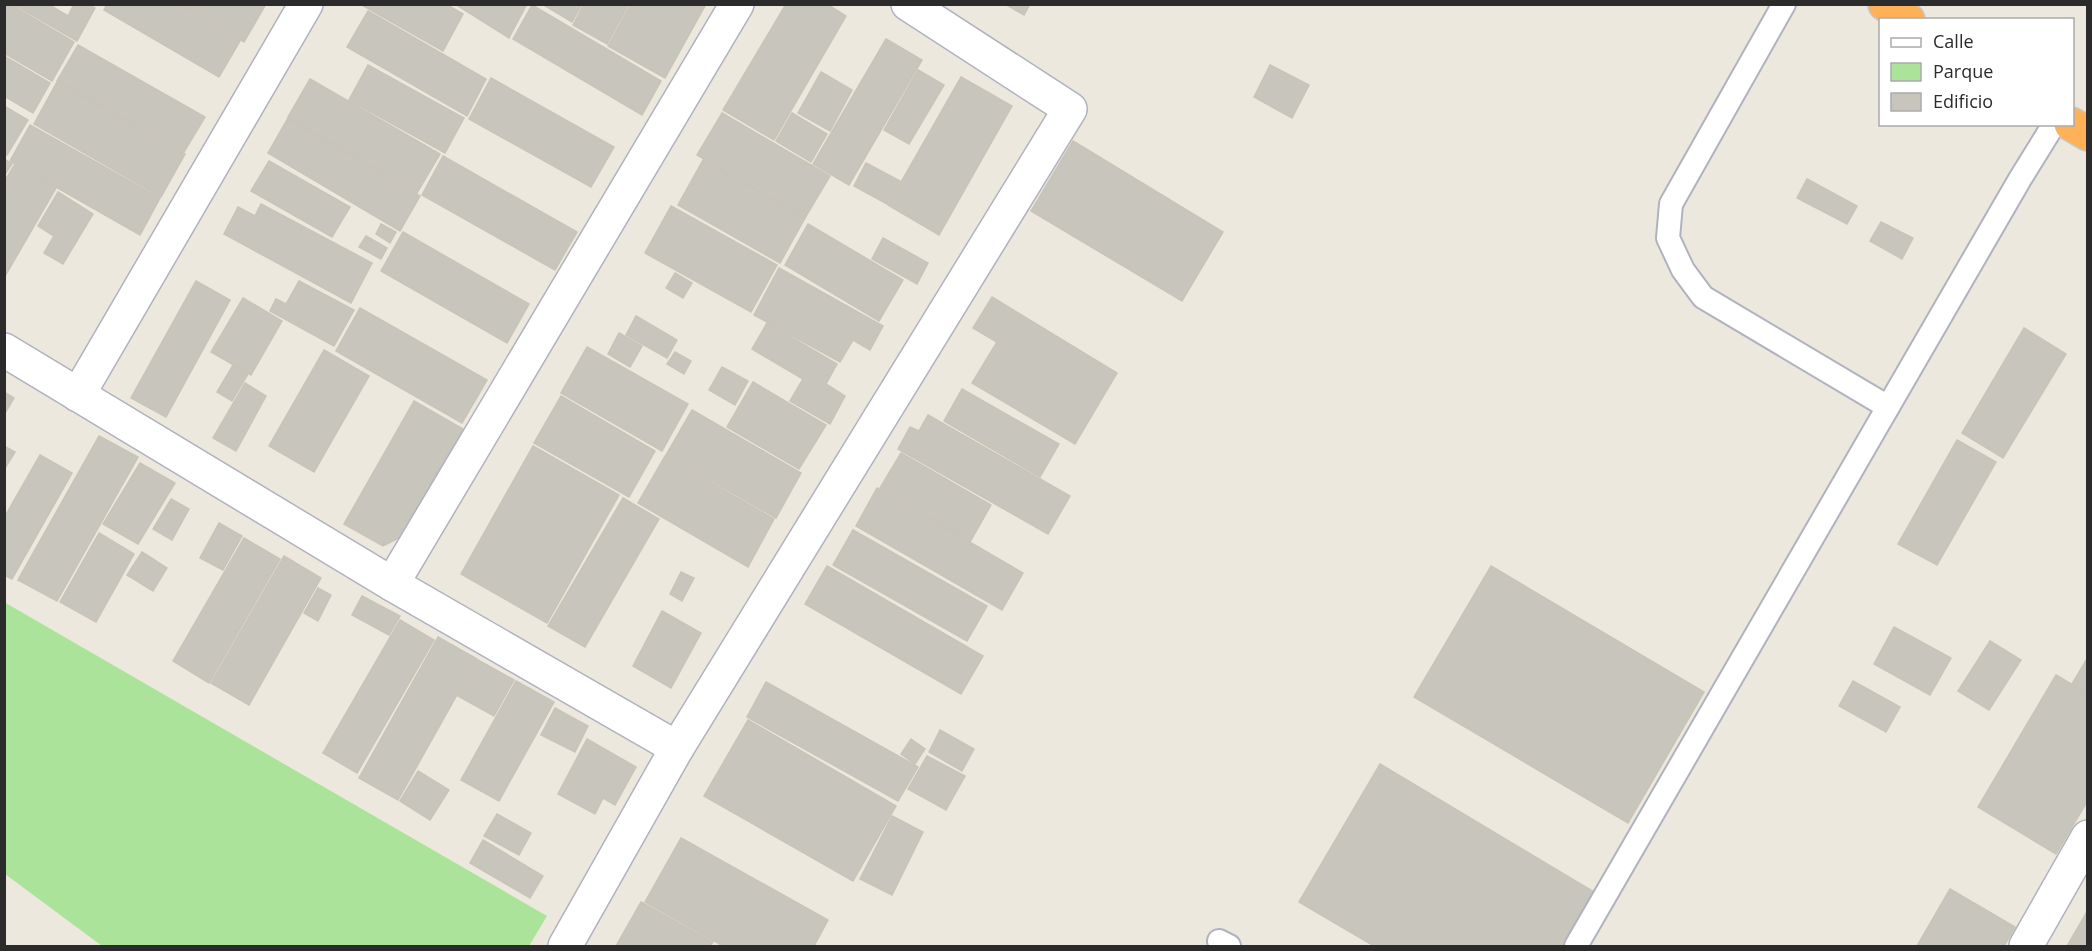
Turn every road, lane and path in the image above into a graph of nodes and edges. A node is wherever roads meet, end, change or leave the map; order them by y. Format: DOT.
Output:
graph roads {
  1 [pos="306,4"];
  2 [pos="737,4"];
  3 [pos="908,4"];
  4 [pos="1784,4"];
  5 [pos="1885,4"];
  6 [pos="1905,18"];
  7 [pos="2053,126"];
  8 [pos="2074,126"];
  9 [pos="2088,135"];
  10 [pos="4,350"];
  11 [pos="78,395"];
  12 [pos="1888,407"];
  13 [pos="392,584"];
  14 [pos="677,748"];
  15 [pos="2088,837"];
  16 [pos="565,946"];
  17 [pos="1576,946"];
  18 [pos="2026,946"];
  1 -- 11 [label="street"];
  2 -- 13 [label="street"];
  3 -- 14 [label="street"];
  4 -- 12 [label="lane"];
  5 -- 6 [label="highway"];
  7 -- 12 [label="lane"];
  8 -- 9 [label="highway"];
  10 -- 11 [label="street"];
  11 -- 13 [label="street"];
  12 -- 17 [label="lane"];
  13 -- 14 [label="street"];
  14 -- 16 [label="street"];
  15 -- 18 [label="street"];
}
